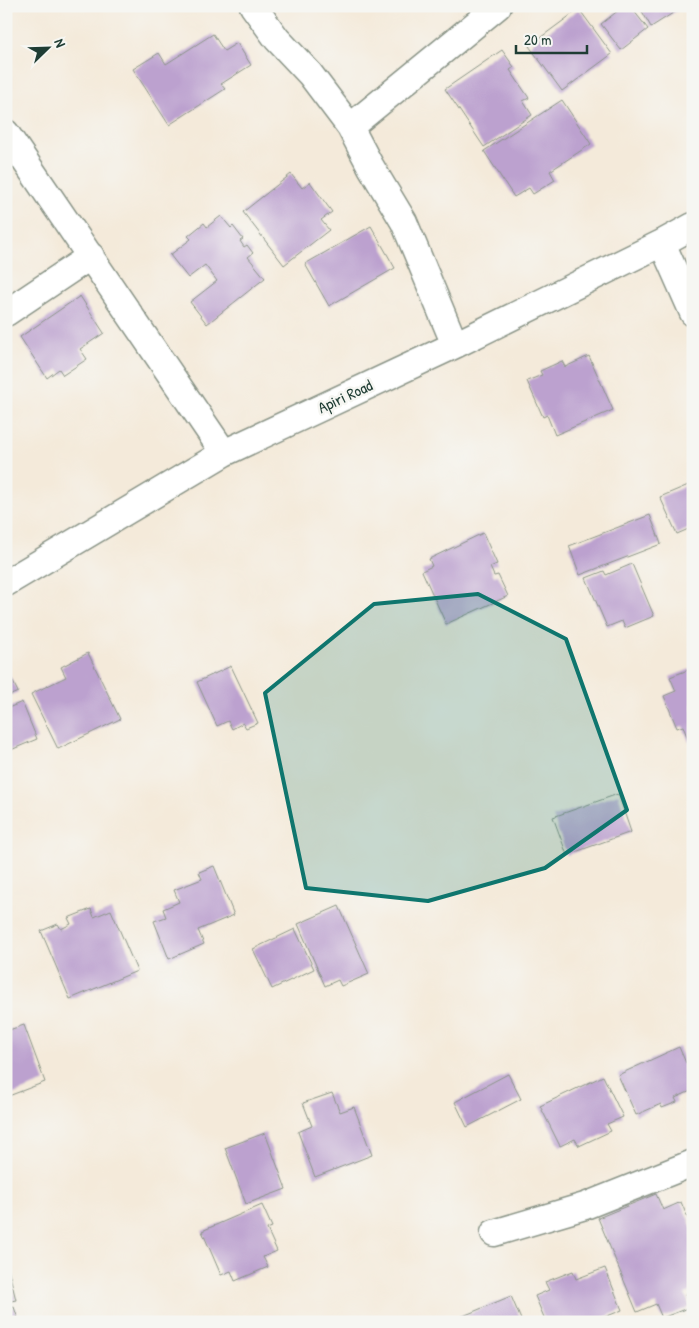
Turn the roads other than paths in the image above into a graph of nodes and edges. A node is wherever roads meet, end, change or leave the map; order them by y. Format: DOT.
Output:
graph roads {
  1 [pos="253,6"];
  2 [pos="498,6"];
  3 [pos="350,127"];
  4 [pos="6,133"];
  5 [pos="693,226"];
  6 [pos="662,243"];
  7 [pos="90,256"];
  8 [pos="6,313"];
  9 [pos="693,313"];
  10 [pos="455,345"];
  11 [pos="224,453"];
  12 [pos="6,583"];
  13 [pos="693,1163"];
  14 [pos="494,1233"];
  1 -- 3 [label="street"];
  2 -- 3 [label="street"];
  3 -- 10 [label="street"];
  4 -- 7 [label="street"];
  5 -- 6 [label="street, Apiri Road"];
  6 -- 9 [label="street"];
  6 -- 10 [label="street, Apiri Road"];
  7 -- 8 [label="street"];
  7 -- 11 [label="street"];
  10 -- 11 [label="street, Apiri Road"];
  11 -- 12 [label="street, Apiri Road"];
  13 -- 14 [label="street"];
}
